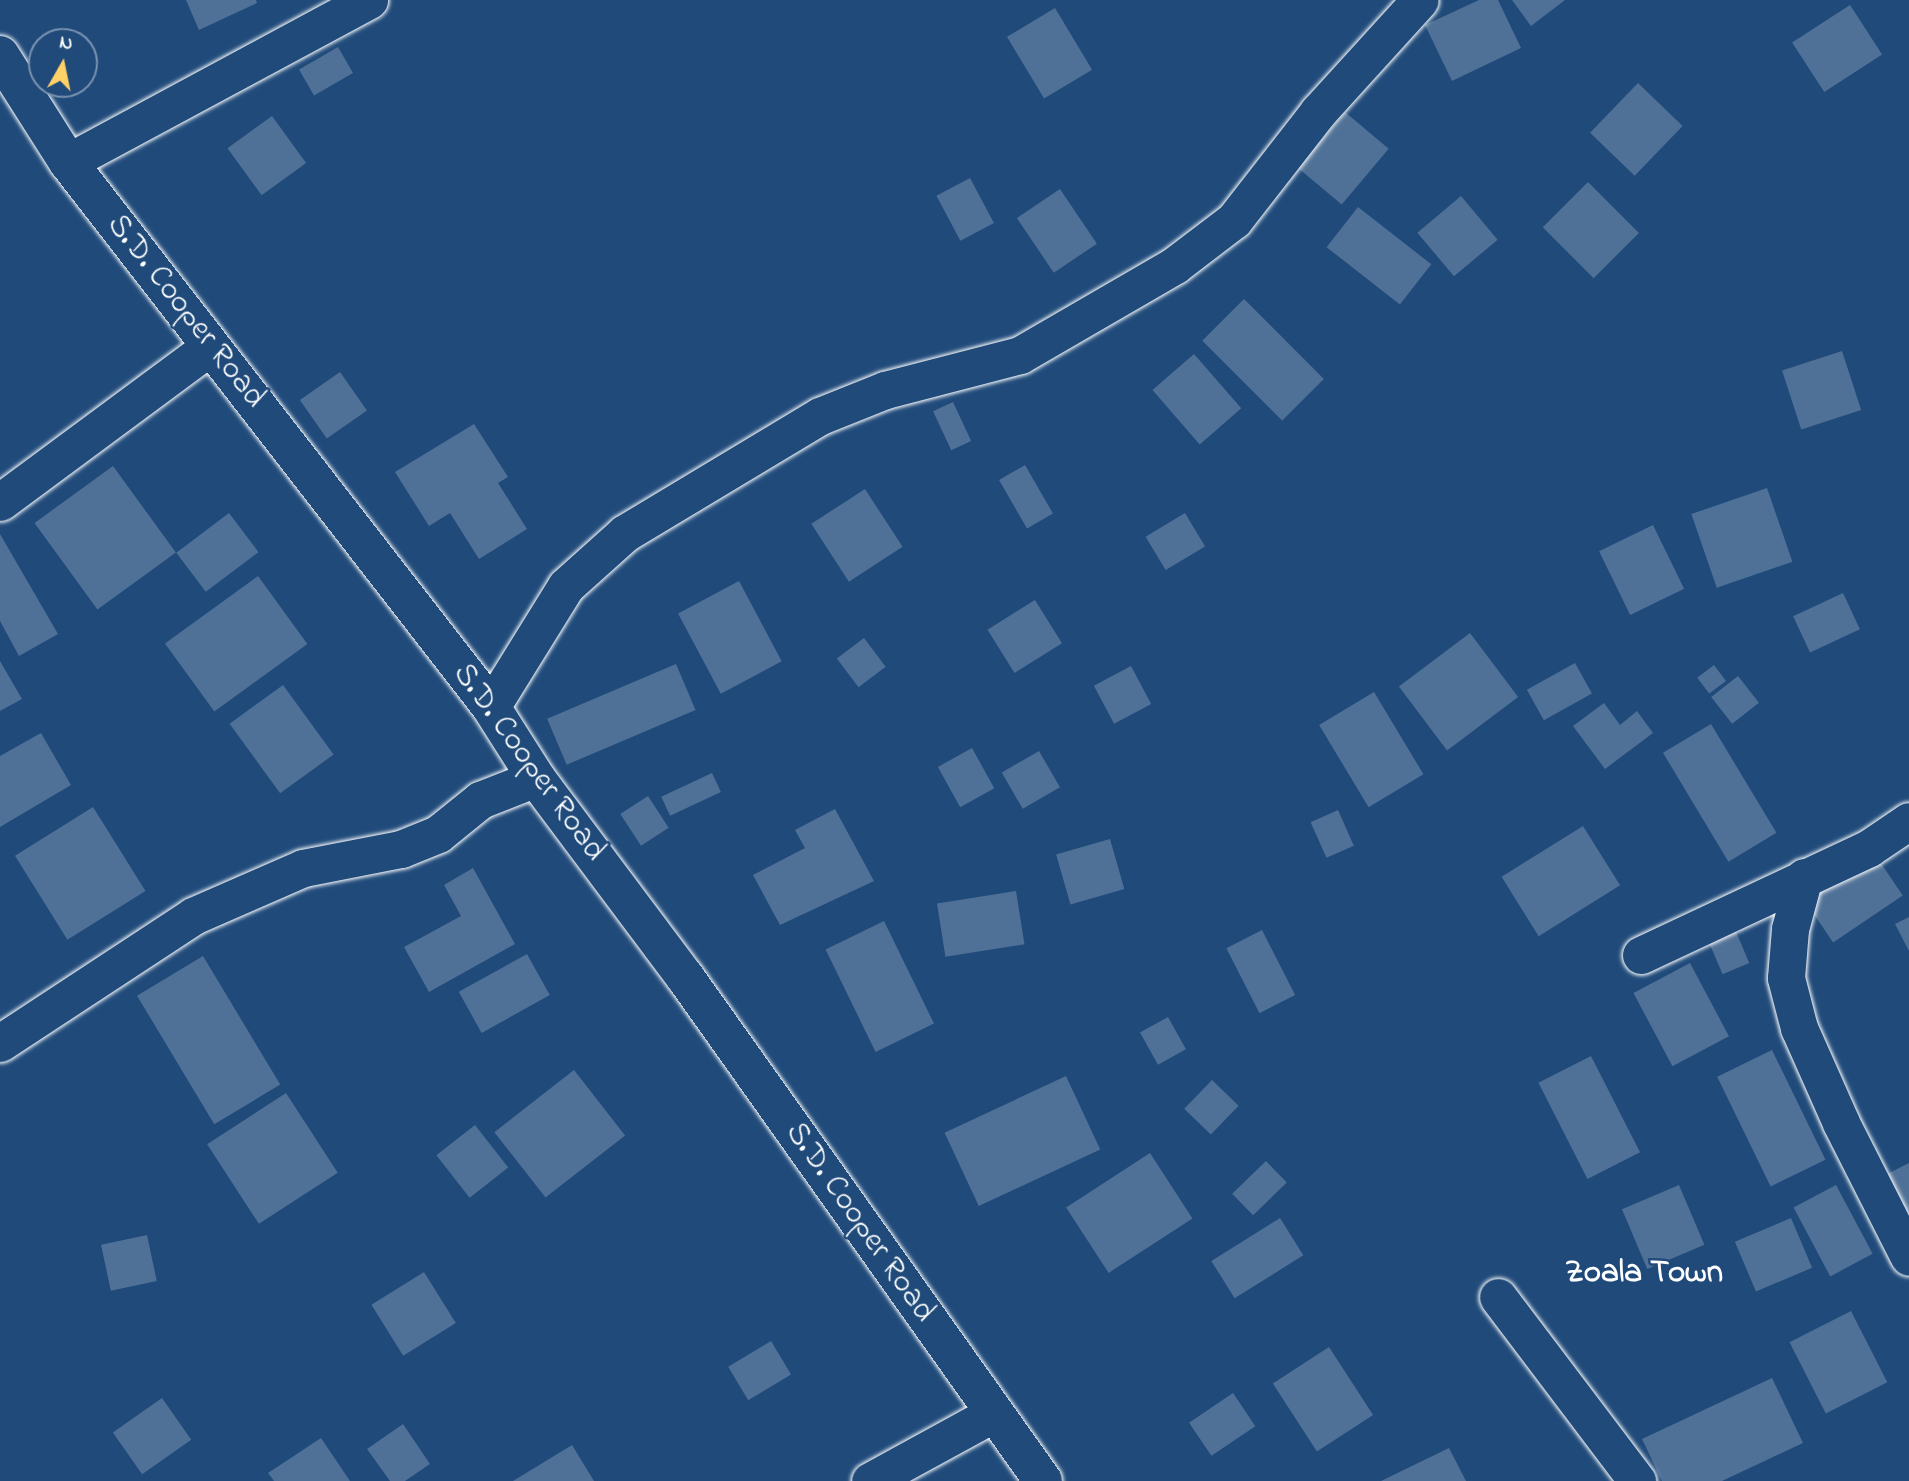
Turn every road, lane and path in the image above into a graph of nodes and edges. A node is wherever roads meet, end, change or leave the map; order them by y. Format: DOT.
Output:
graph roads {
  1 [pos="369,0"];
  2 [pos="1420,0"];
  3 [pos="0,55"];
  4 [pos="68,162"];
  5 [pos="211,346"];
  6 [pos="0,502"];
  7 [pos="491,707"];
  8 [pos="536,778"];
  9 [pos="1909,821"];
  10 [pos="1804,877"];
  11 [pos="1641,955"];
  12 [pos="0,1043"];
  13 [pos="1909,1257"];
  14 [pos="1497,1297"];
  15 [pos="994,1413"];
  16 [pos="870,1481"];
  17 [pos="1043,1481"];
  18 [pos="1637,1481"];
  1 -- 4 [label="street"];
  2 -- 7 [label="street"];
  3 -- 4 [label="street, S.D. Cooper Road"];
  4 -- 5 [label="street, S.D. Cooper Road"];
  5 -- 6 [label="street"];
  5 -- 7 [label="street, S.D. Cooper Road"];
  7 -- 8 [label="street, S.D. Cooper Road"];
  8 -- 12 [label="street"];
  8 -- 15 [label="street, S.D. Cooper Road"];
  9 -- 10 [label="street"];
  10 -- 11 [label="street"];
  10 -- 13 [label="street"];
  14 -- 18 [label="street"];
  15 -- 16 [label="street"];
  15 -- 17 [label="street, S.D. Cooper Road"];
}
